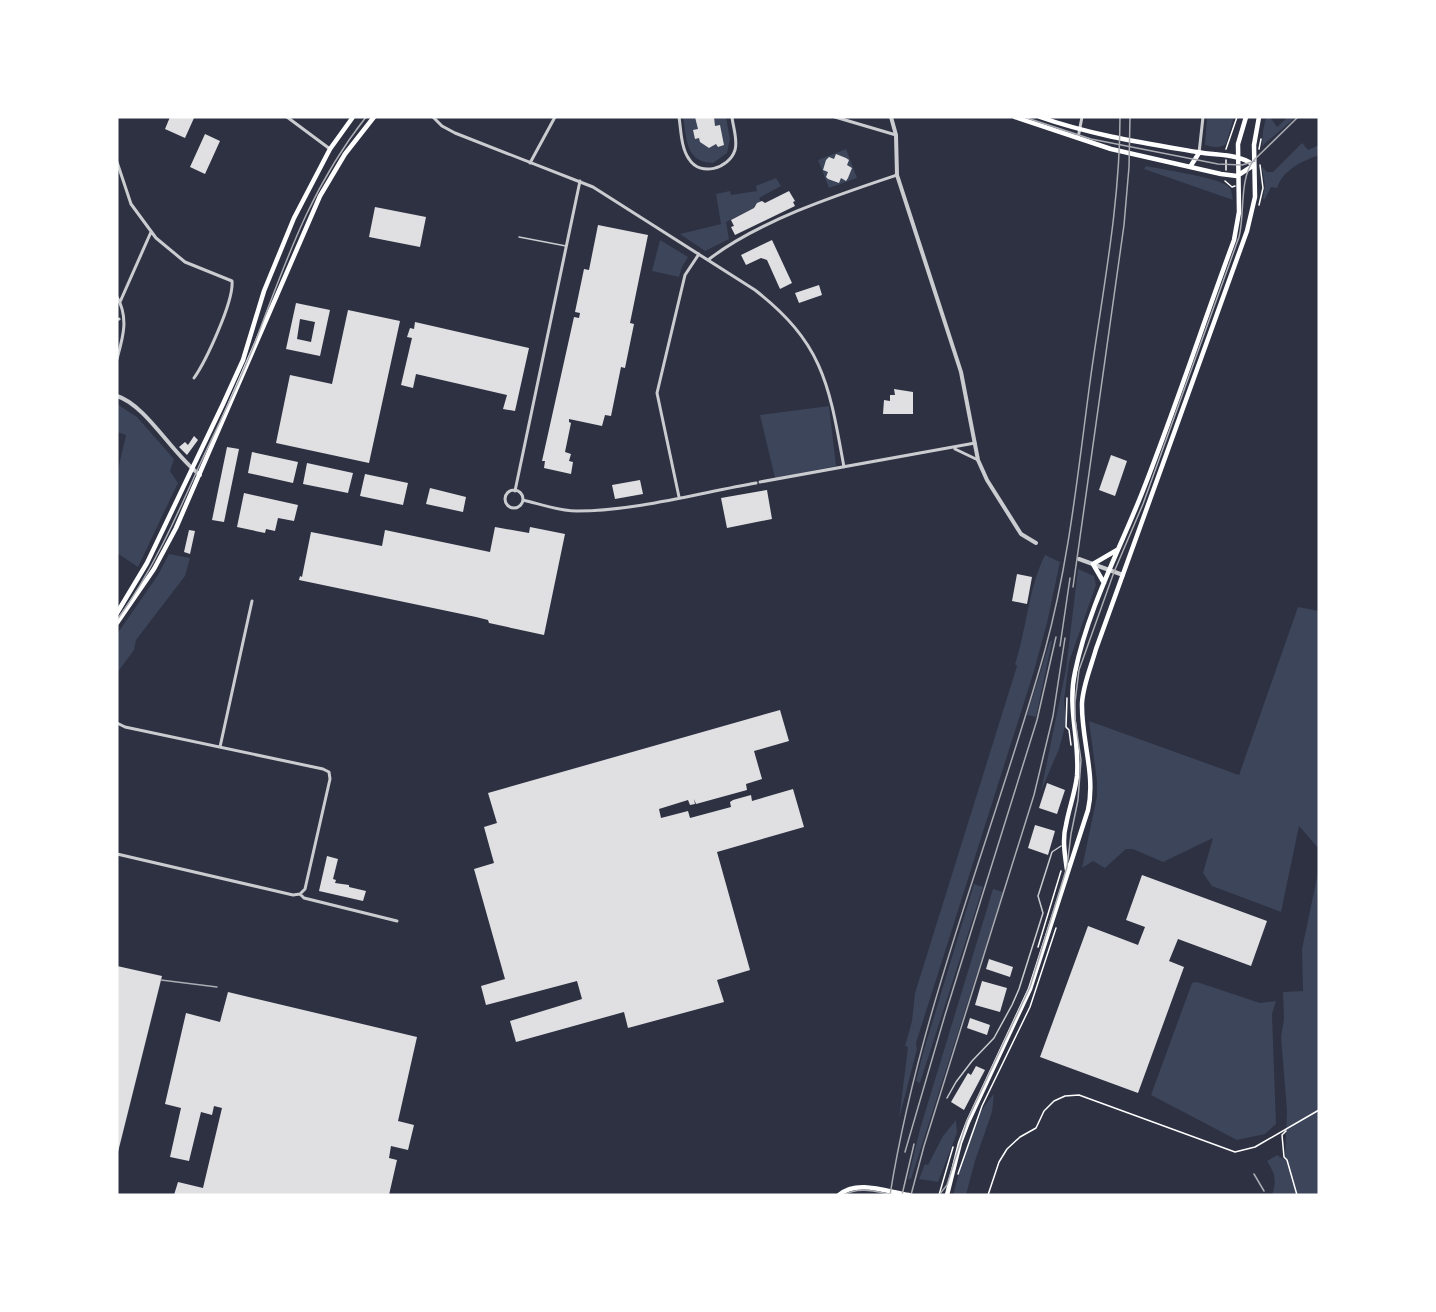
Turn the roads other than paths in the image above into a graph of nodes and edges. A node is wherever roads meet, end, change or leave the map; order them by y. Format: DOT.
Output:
graph roads {
  1 [pos="287,117"];
  2 [pos="353,117"];
  3 [pos="374,117"];
  4 [pos="555,117"];
  5 [pos="679,117"];
  6 [pos="732,117"];
  7 [pos="836,117"];
  8 [pos="891,117"];
  9 [pos="1015,117"];
  10 [pos="1040,117"];
  11 [pos="1082,117"];
  12 [pos="1203,117"];
  13 [pos="1246,117"];
  14 [pos="1259,117"];
  15 [pos="434,118"];
  16 [pos="1079,130"];
  17 [pos="896,135"];
  18 [pos="1078,139"];
  19 [pos="330,149"];
  20 [pos="1199,153"];
  21 [pos="1237,156"];
  22 [pos="117,162"];
  23 [pos="530,163"];
  24 [pos="1257,164"];
  25 [pos="1190,167"];
  26 [pos="897,175"];
  27 [pos="1237,176"];
  28 [pos="580,181"];
  29 [pos="151,232"];
  30 [pos="519,237"];
  31 [pos="567,246"];
  32 [pos="699,254"];
  33 [pos="708,260"];
  34 [pos="117,297"];
  35 [pos="120,302"];
  36 [pos="254,324"];
  37 [pos="263,329"];
  38 [pos="117,359"];
  39 [pos="194,378"];
  40 [pos="117,396"];
  41 [pos="975,442"];
  42 [pos="953,448"];
  43 [pos="978,460"];
  44 [pos="844,466"];
  45 [pos="192,468"];
  46 [pos="200,475"];
  47 [pos="515,491"];
  48 [pos="679,497"];
  49 [pos="523,500"];
  50 [pos="1036,543"];
  51 [pos="1118,550"];
  52 [pos="1079,559"];
  53 [pos="1093,564"];
  54 [pos="1109,570"];
  55 [pos="1123,576"];
  56 [pos="1104,584"];
  57 [pos="252,601"];
  58 [pos="117,613"];
  59 [pos="117,623"];
  60 [pos="117,723"];
  61 [pos="220,747"];
  62 [pos="1064,845"];
  63 [pos="117,854"];
  64 [pos="1065,869"];
  65 [pos="300,894"];
  66 [pos="397,921"];
  67 [pos="947,1098"];
  68 [pos="838,1195"];
  69 [pos="909,1195"];
  70 [pos="946,1195"];
  1 -- 19 [label="street"];
  2 -- 19 [label="main road"];
  3 -- 37 [label="main road"];
  4 -- 23 [label="street"];
  5 -- 6 [label="street"];
  7 -- 17 [label="street"];
  8 -- 17 [label="street"];
  9 -- 18 [label="main road"];
  10 -- 16 [label="main road"];
  11 -- 16 [label="street"];
  12 -- 20 [label="street"];
  13 -- 21 [label="main road"];
  14 -- 24 [label="main road"];
  15 -- 23 [label="street"];
  16 -- 18 [label="street"];
  16 -- 20 [label="main road"];
  17 -- 26 [label="street"];
  18 -- 25 [label="main road"];
  19 -- 36 [label="main road"];
  20 -- 21 [label="main road"];
  20 -- 25 [label="main road"];
  21 -- 24 [label="main road"];
  21 -- 27 [label="main road"];
  22 -- 29 [label="street"];
  23 -- 28 [label="street"];
  24 -- 27 [label="main road"];
  24 -- 55 [label="main road"];
  25 -- 27 [label="main road"];
  26 -- 33 [label="street"];
  26 -- 41 [label="street"];
  27 -- 51 [label="main road"];
  28 -- 31 [label="street"];
  28 -- 32 [label="street"];
  29 -- 35 [label="street"];
  29 -- 39 [label="street"];
  30 -- 31 [label="lane"];
  31 -- 47 [label="street"];
  32 -- 33 [label="street"];
  32 -- 48 [label="street"];
  33 -- 44 [label="street"];
  34 -- 35 [label="street"];
  35 -- 38 [label="street"];
  36 -- 37 [label="main road"];
  36 -- 45 [label="main road"];
  37 -- 46 [label="main road"];
  40 -- 45 [label="street"];
  41 -- 42 [label="street"];
  41 -- 43 [label="street"];
  42 -- 43 [label="street"];
  42 -- 44 [label="street"];
  43 -- 50 [label="street"];
  44 -- 48 [label="street"];
  45 -- 46 [label="street"];
  45 -- 58 [label="main road"];
  46 -- 59 [label="main road"];
  47 -- 49 [label="street"];
  47 -- 49 [label="street"];
  48 -- 49 [label="street"];
  51 -- 53 [label="main road"];
  51 -- 54 [label="main road"];
  52 -- 53 [label="street"];
  53 -- 54 [label="street"];
  53 -- 56 [label="main road"];
  54 -- 55 [label="street"];
  54 -- 56 [label="main road"];
  55 -- 64 [label="main road"];
  56 -- 62 [label="main road"];
  57 -- 61 [label="street"];
  60 -- 61 [label="street"];
  61 -- 65 [label="street"];
  62 -- 64 [label="main road"];
  62 -- 67 [label="lane"];
  63 -- 65 [label="street"];
  64 -- 70 [label="main road"];
  65 -- 66 [label="street"];
  68 -- 69 [label="main road"];
}
